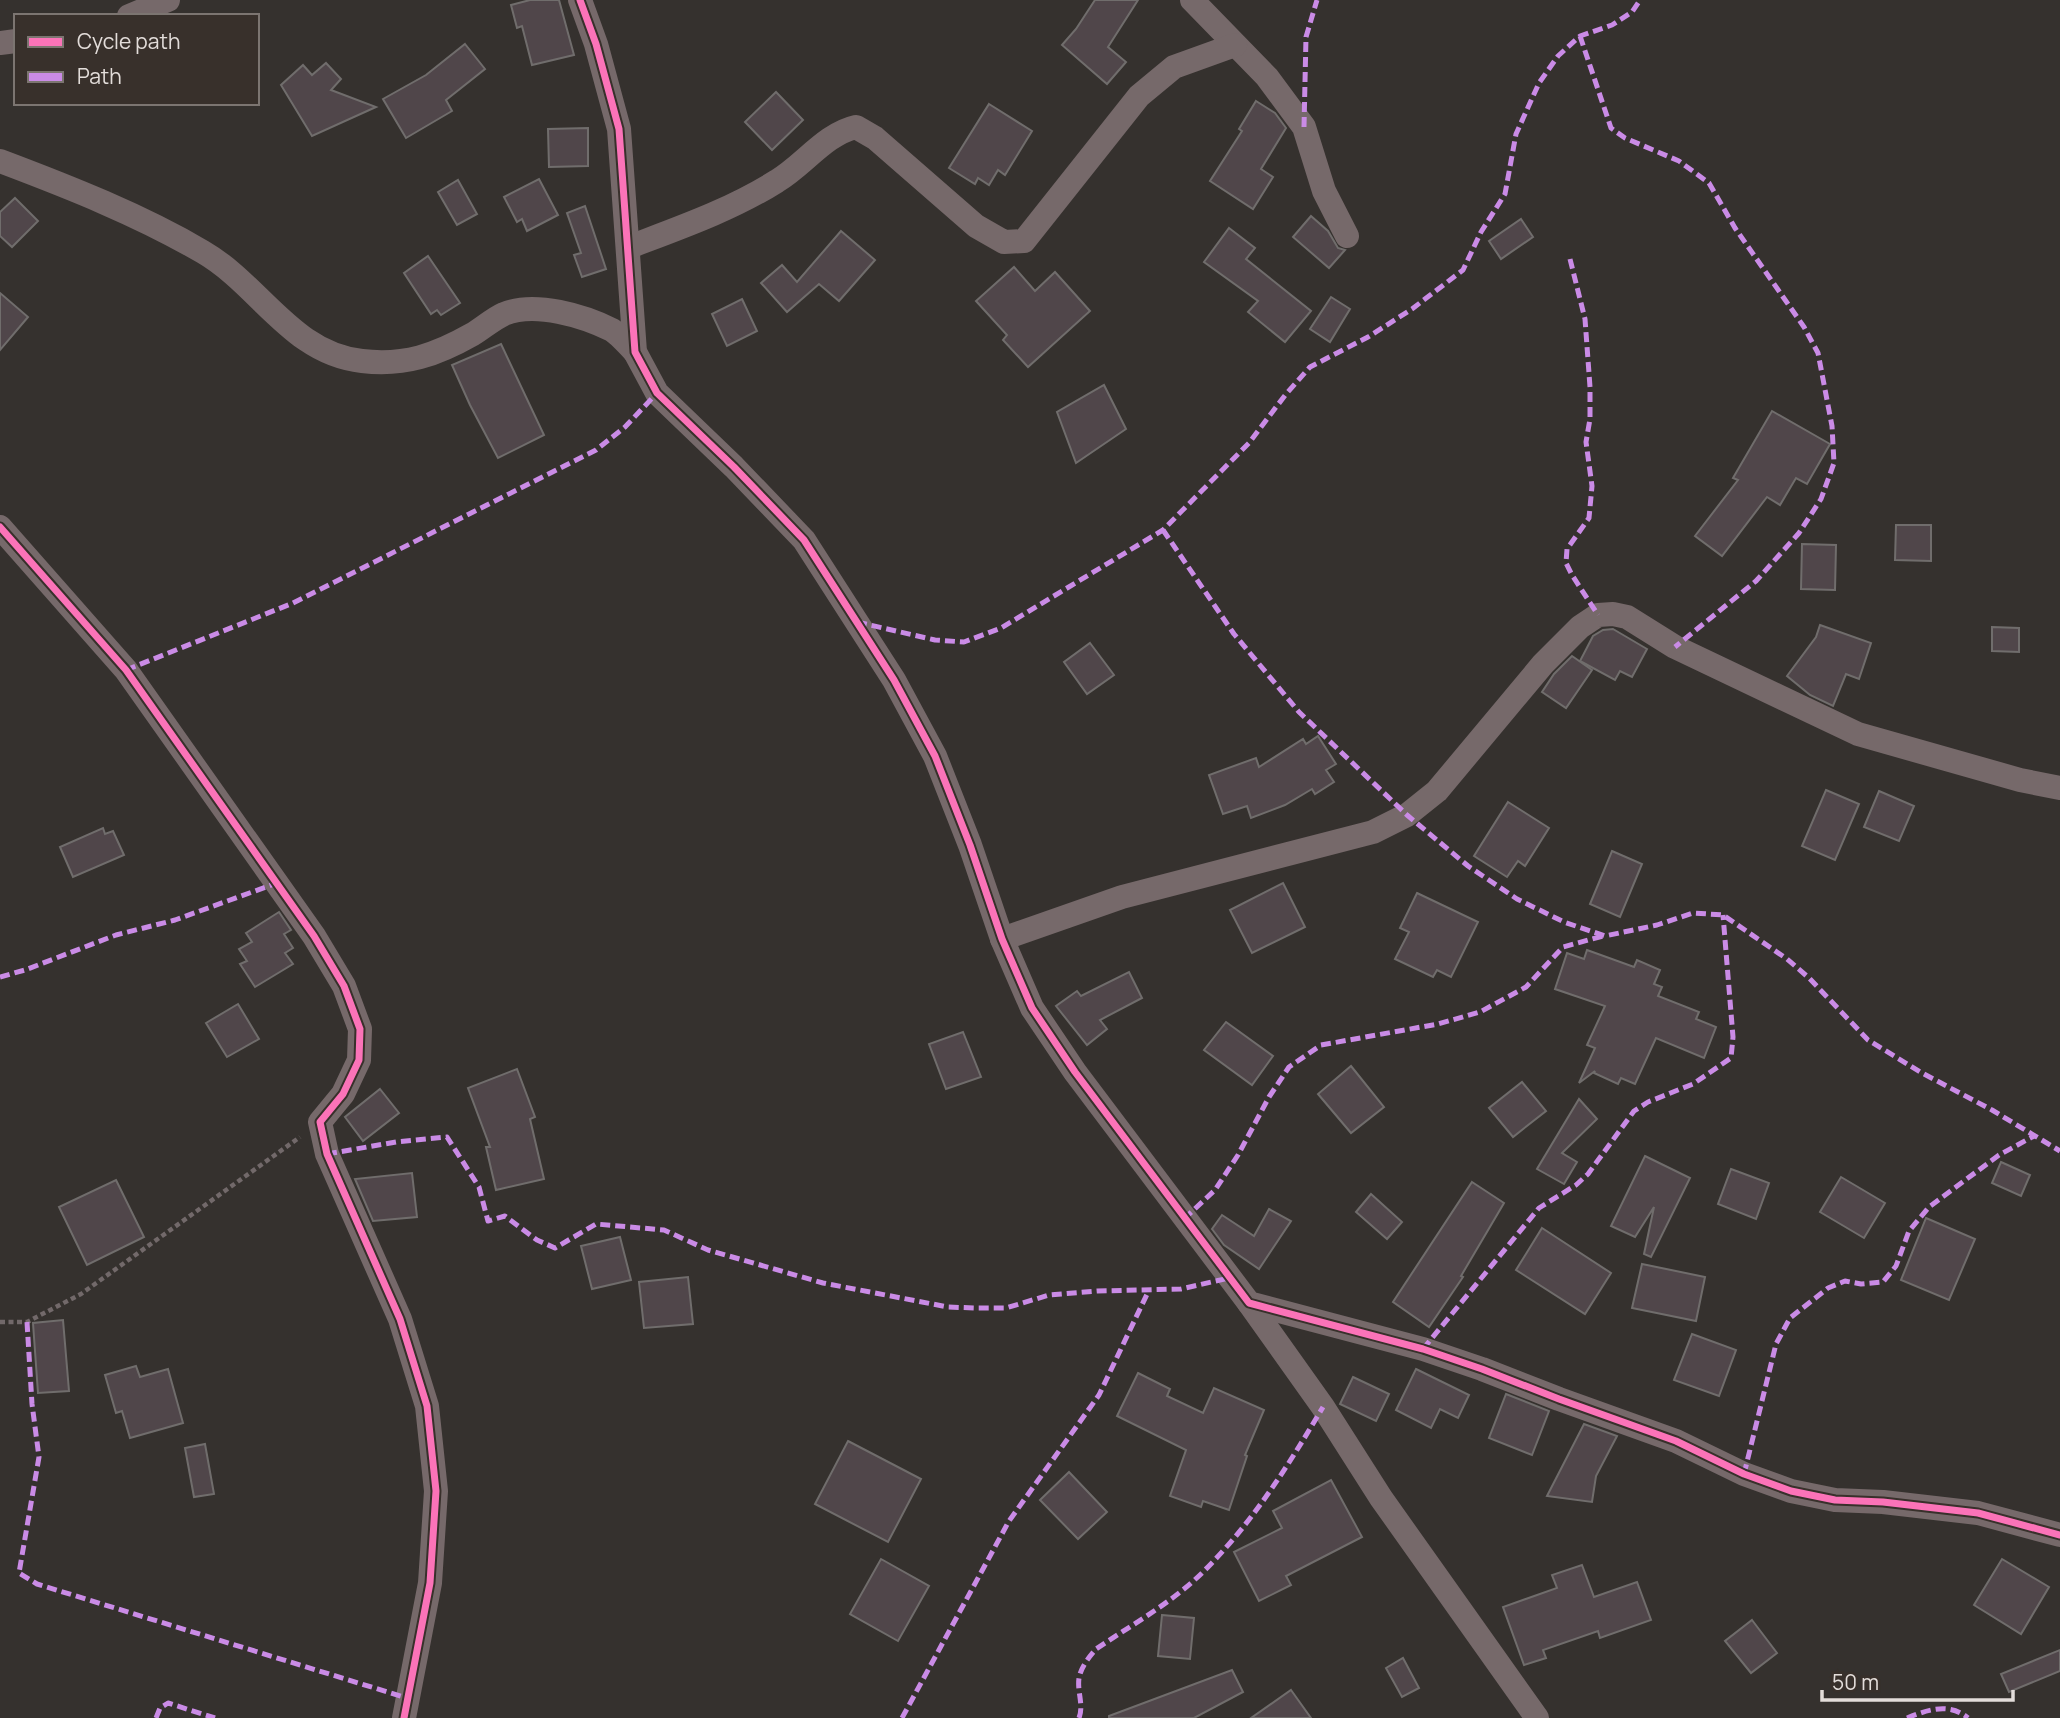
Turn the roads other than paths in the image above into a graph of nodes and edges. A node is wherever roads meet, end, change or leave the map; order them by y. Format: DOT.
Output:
graph roads {
  1 [pos="168,0"];
  2 [pos="580,0"];
  3 [pos="1192,0"];
  4 [pos="134,14"];
  5 [pos="1235,45"];
  6 [pos="0,160"];
  7 [pos="1347,236"];
  8 [pos="629,247"];
  9 [pos="635,352"];
  10 [pos="0,527"];
  11 [pos="2060,788"];
  12 [pos="1002,939"];
  13 [pos="1249,1303"];
  14 [pos="2060,1535"];
  15 [pos="1525,1713"];
  16 [pos="404,1718"];
  1 -- 4 [label="street"];
  2 -- 8 [label="street"];
  3 -- 5 [label="street"];
  5 -- 7 [label="street"];
  5 -- 8 [label="street"];
  6 -- 9 [label="street"];
  8 -- 9 [label="street"];
  9 -- 12 [label="street"];
  10 -- 16 [label="street"];
  11 -- 12 [label="street"];
  12 -- 13 [label="street"];
  13 -- 14 [label="street"];
  13 -- 15 [label="street"];
}
